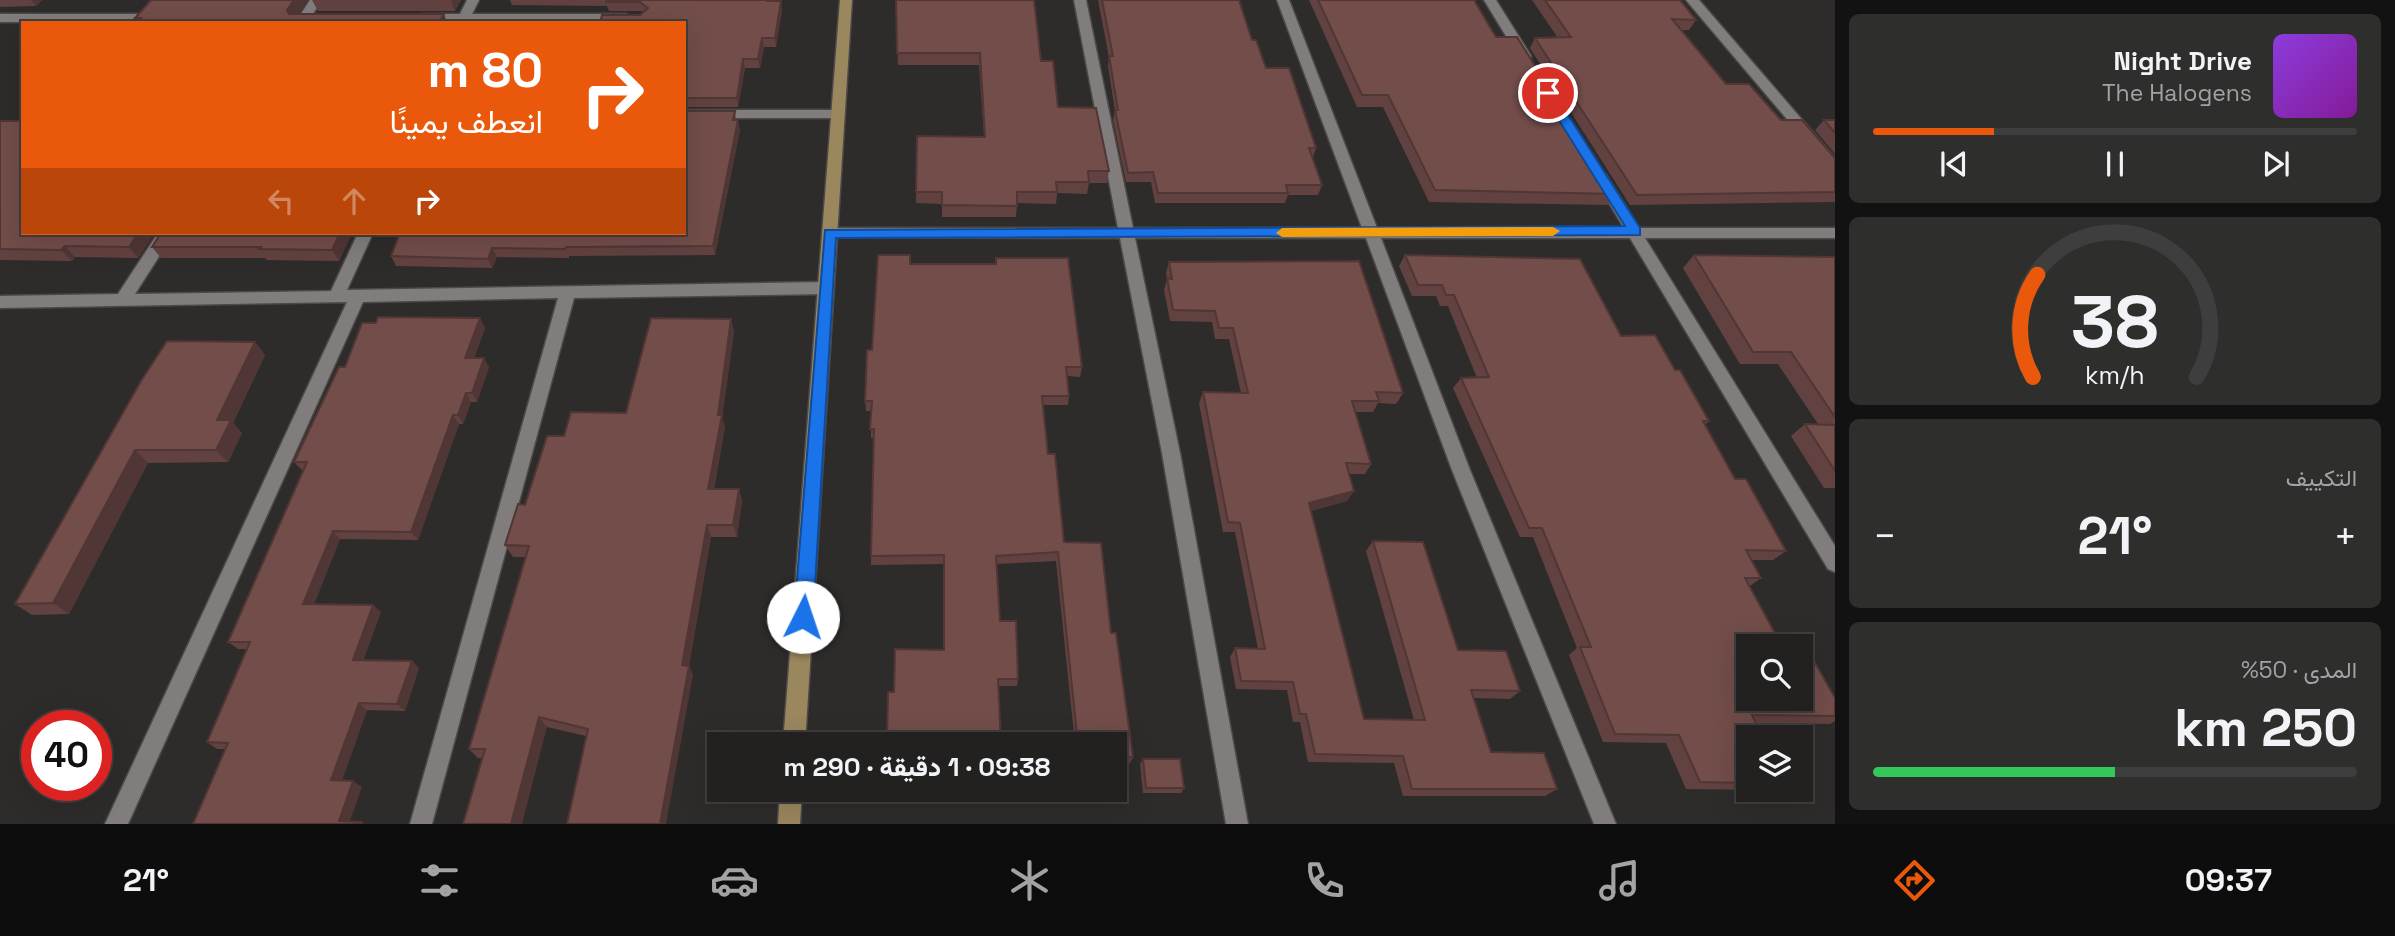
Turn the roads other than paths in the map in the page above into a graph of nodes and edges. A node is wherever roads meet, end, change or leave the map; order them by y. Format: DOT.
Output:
graph roads {
  1 [pos="316,0"];
  2 [pos="473,0"];
  3 [pos="846,0"];
  4 [pos="1080,0"];
  5 [pos="1283,0"];
  6 [pos="1490,0"];
  7 [pos="1692,0"];
  8 [pos="144,17"];
  9 [pos="0,18"];
  10 [pos="411,18"];
  11 [pos="642,18"];
  12 [pos="307,20"];
  13 [pos="463,20"];
  14 [pos="1533,69"];
  15 [pos="686,114"];
  16 [pos="838,114"];
  17 [pos="1591,162"];
  18 [pos="1835,167"];
  19 [pos="1635,231"];
  20 [pos="1371,232"];
  21 [pos="830,233"];
  22 [pos="1835,233"];
  23 [pos="1128,234"];
  24 [pos="165,235"];
  25 [pos="364,235"];
  26 [pos="826,288"];
  27 [pos="567,293"];
  28 [pos="358,296"];
  29 [pos="336,297"];
  30 [pos="123,300"];
  31 [pos="0,302"];
  32 [pos="1835,563"];
  33 [pos="795,732"];
  34 [pos="790,802"];
  35 [pos="116,824"];
  36 [pos="421,824"];
  37 [pos="789,824"];
  38 [pos="1237,824"];
  39 [pos="1605,824"];
  1 -- 12 [label="street"];
  2 -- 13 [label="street"];
  3 -- 16 [label="street"];
  4 -- 23 [label="street"];
  5 -- 20 [label="street"];
  6 -- 14 [label="street"];
  7 -- 18 [label="street"];
  8 -- 9 [label="street"];
  10 -- 13 [label="street"];
  11 -- 13 [label="street"];
  15 -- 16 [label="street"];
  16 -- 21 [label="street"];
  17 -- 19 [label="street"];
  19 -- 20 [label="street"];
  19 -- 22 [label="street"];
  19 -- 32 [label="street"];
  20 -- 23 [label="street"];
  20 -- 39 [label="street"];
  21 -- 23 [label="street"];
  21 -- 26 [label="street"];
  23 -- 38 [label="street"];
  24 -- 30 [label="street"];
  25 -- 29 [label="street"];
  26 -- 27 [label="street"];
  26 -- 33 [label="street"];
  27 -- 28 [label="street"];
  27 -- 36 [label="street"];
  28 -- 29 [label="street"];
  28 -- 35 [label="street"];
  29 -- 30 [label="street"];
  30 -- 31 [label="street"];
  34 -- 37 [label="street"];
}
